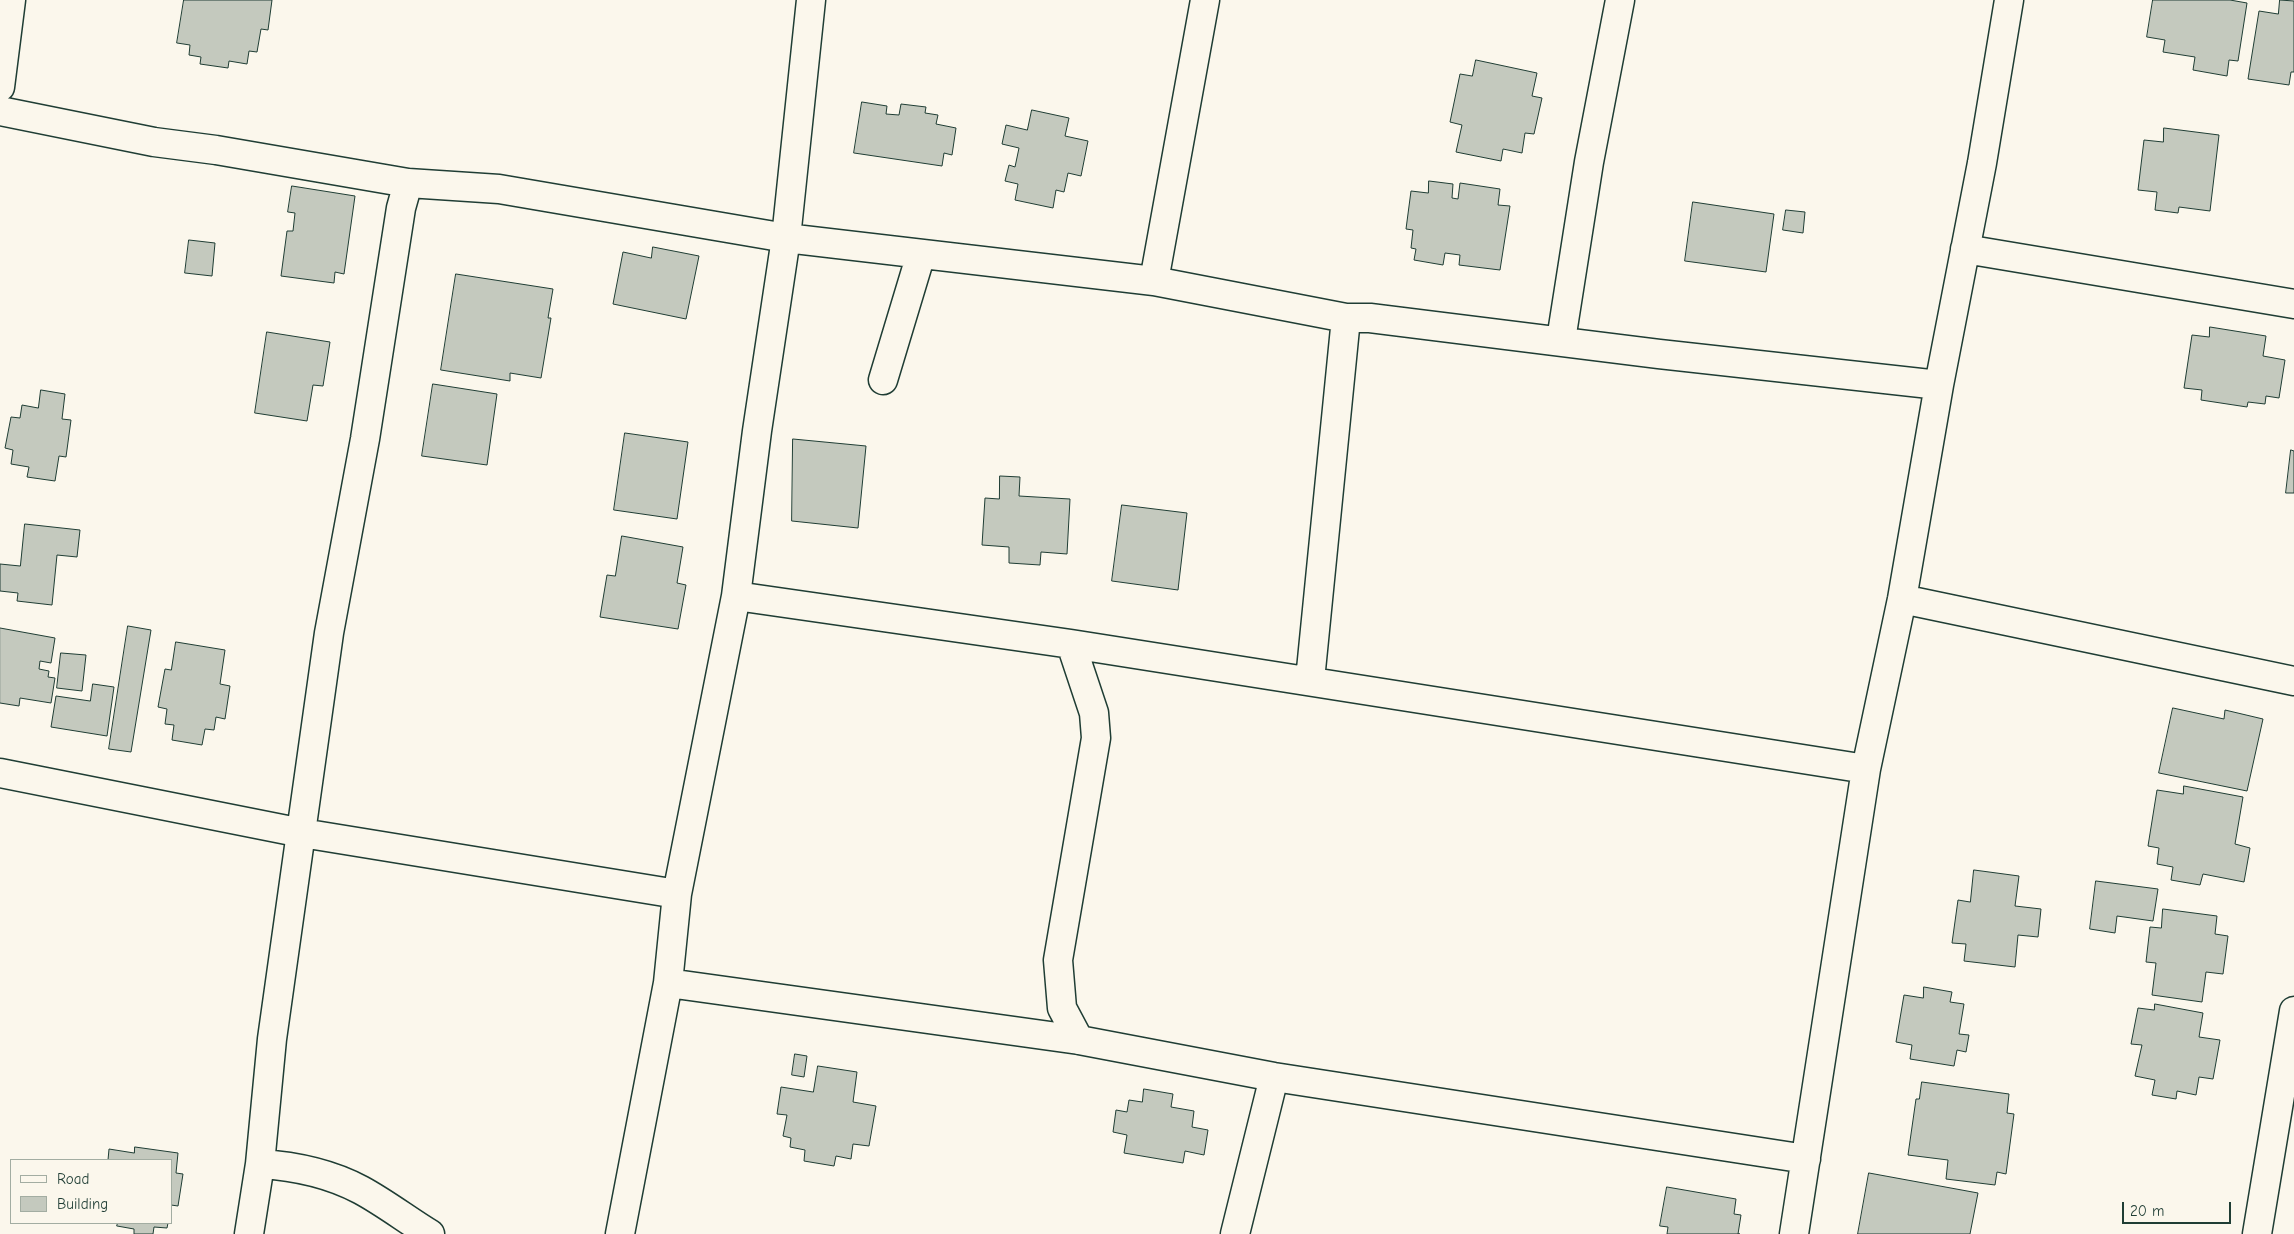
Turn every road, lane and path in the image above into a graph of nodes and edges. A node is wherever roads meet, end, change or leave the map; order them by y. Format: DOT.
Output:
graph roads {
  1 [pos="11,0"];
  2 [pos="811,0"];
  3 [pos="1205,0"];
  4 [pos="1620,0"];
  5 [pos="2008,0"];
  6 [pos="0,87"];
  7 [pos="0,111"];
  8 [pos="408,184"];
  9 [pos="786,238"];
  10 [pos="1965,249"];
  11 [pos="921,254"];
  12 [pos="1154,281"];
  13 [pos="2294,304"];
  14 [pos="1346,318"];
  15 [pos="1561,340"];
  16 [pos="883,380"];
  17 [pos="1939,386"];
  18 [pos="736,596"];
  19 [pos="1902,599"];
  20 [pos="1071,644"];
  21 [pos="1310,680"];
  22 [pos="2294,681"];
  23 [pos="1866,769"];
  24 [pos="0,773"];
  25 [pos="302,833"];
  26 [pos="678,894"];
  27 [pos="668,982"];
  28 [pos="2294,1011"];
  29 [pos="1079,1040"];
  30 [pos="1274,1077"];
  31 [pos="1806,1159"];
  32 [pos="260,1164"];
  33 [pos="249,1234"];
  34 [pos="430,1234"];
  35 [pos="620,1234"];
  36 [pos="1235,1234"];
  37 [pos="1794,1234"];
  38 [pos="2257,1234"];
  1 -- 6 [label="street"];
  2 -- 9 [label="street"];
  3 -- 12 [label="street"];
  4 -- 15 [label="street"];
  5 -- 10 [label="street"];
  7 -- 8 [label="street"];
  8 -- 9 [label="street"];
  8 -- 25 [label="street"];
  9 -- 11 [label="street"];
  9 -- 18 [label="street"];
  10 -- 13 [label="street"];
  10 -- 17 [label="street"];
  11 -- 12 [label="street"];
  11 -- 16 [label="street"];
  12 -- 14 [label="street"];
  14 -- 15 [label="street"];
  14 -- 21 [label="street"];
  15 -- 17 [label="street"];
  17 -- 19 [label="street"];
  18 -- 20 [label="street"];
  18 -- 26 [label="street"];
  19 -- 22 [label="street"];
  19 -- 23 [label="street"];
  20 -- 21 [label="street"];
  20 -- 29 [label="street"];
  21 -- 23 [label="street"];
  23 -- 31 [label="street"];
  24 -- 25 [label="street"];
  25 -- 26 [label="street"];
  25 -- 32 [label="street"];
  26 -- 27 [label="street"];
  27 -- 29 [label="street"];
  27 -- 35 [label="street"];
  28 -- 38 [label="street"];
  29 -- 30 [label="street"];
  30 -- 31 [label="street"];
  30 -- 36 [label="street"];
  31 -- 37 [label="street"];
  32 -- 33 [label="street"];
  32 -- 34 [label="street"];
}
